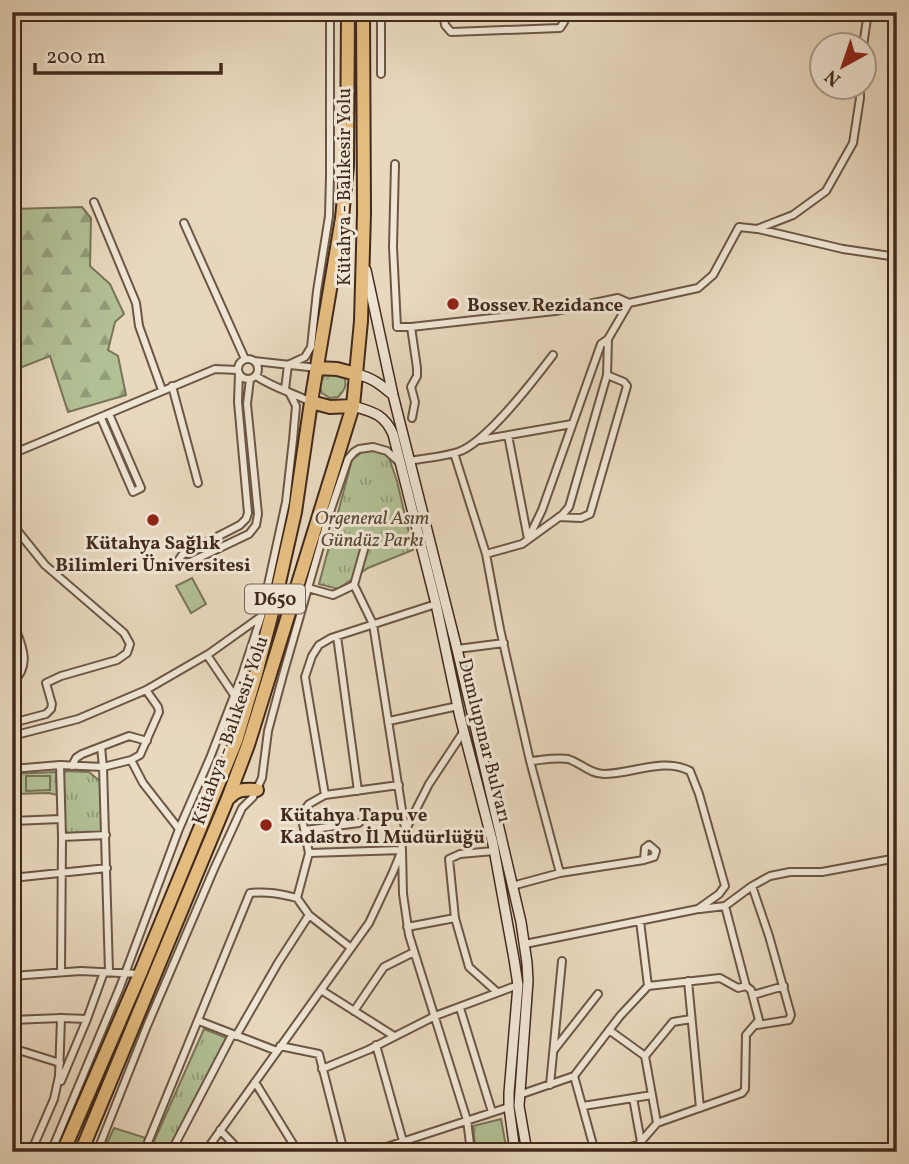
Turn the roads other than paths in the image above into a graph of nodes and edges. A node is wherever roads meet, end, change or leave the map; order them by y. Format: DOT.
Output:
graph roads {
  1 [pos="330,12"];
  2 [pos="348,12"];
  3 [pos="363,12"];
  4 [pos="381,12"];
  5 [pos="443,12"];
  6 [pos="564,12"];
  7 [pos="868,12"];
  8 [pos="865,32"];
  9 [pos="381,74"];
  10 [pos="859,102"];
  11 [pos="395,164"];
  12 [pos="94,202"];
  13 [pos="184,223"];
  14 [pos="757,229"];
  15 [pos="897,257"];
  16 [pos="363,258"];
  17 [pos="629,303"];
  18 [pos="411,327"];
  19 [pos="608,339"];
  20 [pos="553,355"];
  21 [pos="245,359"];
  22 [pos="254,361"];
  23 [pos="288,366"];
  24 [pos="317,368"];
  25 [pos="238,372"];
  26 [pos="356,374"];
  27 [pos="607,375"];
  28 [pos="253,377"];
  29 [pos="172,386"];
  30 [pos="285,389"];
  31 [pos="162,390"];
  32 [pos="393,395"];
  33 [pos="307,400"];
  34 [pos="296,406"];
  35 [pos="353,406"];
  36 [pos="109,414"];
  37 [pos="100,418"];
  38 [pos="412,418"];
  39 [pos="572,424"];
  40 [pos="508,435"];
  41 [pos="478,441"];
  42 [pos="454,453"];
  43 [pos="12,454"];
  44 [pos="405,462"];
  45 [pos="198,482"];
  46 [pos="559,517"];
  47 [pos="12,524"];
  48 [pos="367,539"];
  49 [pos="528,539"];
  50 [pos="486,554"];
  51 [pos="354,585"];
  52 [pos="308,588"];
  53 [pos="436,604"];
  54 [pos="261,617"];
  55 [pos="12,620"];
  56 [pos="373,624"];
  57 [pos="337,636"];
  58 [pos="504,643"];
  59 [pos="457,649"];
  60 [pos="207,655"];
  61 [pos="12,683"];
  62 [pos="146,690"];
  63 [pos="234,695"];
  64 [pos="458,706"];
  65 [pos="389,721"];
  66 [pos="12,723"];
  67 [pos="464,732"];
  68 [pos="12,736"];
  69 [pos="147,741"];
  70 [pos="101,747"];
  71 [pos="131,760"];
  72 [pos="530,761"];
  73 [pos="60,765"];
  74 [pos="72,765"];
  75 [pos="103,767"];
  76 [pos="12,769"];
  77 [pos="399,785"];
  78 [pos="257,790"];
  79 [pos="358,790"];
  80 [pos="325,795"];
  81 [pos="228,798"];
  82 [pos="61,819"];
  83 [pos="12,821"];
  84 [pos="359,823"];
  85 [pos="179,829"];
  86 [pos="305,830"];
  87 [pos="405,830"];
  88 [pos="106,835"];
  89 [pos="62,837"];
  90 [pos="402,850"];
  91 [pos="494,851"];
  92 [pos="309,853"];
  93 [pos="897,858"];
  94 [pos="644,860"];
  95 [pos="107,868"];
  96 [pos="63,872"];
  97 [pos="560,873"];
  98 [pos="12,878"];
  99 [pos="512,886"];
  100 [pos="752,886"];
  101 [pos="297,898"];
  102 [pos="725,906"];
  103 [pos="698,909"];
  104 [pos="309,915"];
  105 [pos="455,918"];
  106 [pos="640,921"];
  107 [pos="407,927"];
  108 [pos="525,944"];
  109 [pos="351,948"];
  110 [pos="414,952"];
  111 [pos="562,961"];
  112 [pos="61,972"];
  113 [pos="106,972"];
  114 [pos="122,973"];
  115 [pos="140,974"];
  116 [pos="12,976"];
  117 [pos="688,981"];
  118 [pos="517,985"];
  119 [pos="648,986"];
  120 [pos="746,986"];
  121 [pos="783,986"];
  122 [pos="321,990"];
  123 [pos="497,992"];
  124 [pos="598,994"];
  125 [pos="753,995"];
  126 [pos="460,1008"];
  127 [pos="355,1011"];
  128 [pos="435,1016"];
  129 [pos="61,1018"];
  130 [pos="87,1019"];
  131 [pos="691,1019"];
  132 [pos="12,1020"];
  133 [pos="199,1021"];
  134 [pos="757,1025"];
  135 [pos="609,1031"];
  136 [pos="234,1036"];
  137 [pos="394,1036"];
  138 [pos="376,1045"];
  139 [pos="12,1048"];
  140 [pos="279,1049"];
  141 [pos="553,1052"];
  142 [pos="645,1056"];
  143 [pos="60,1063"];
  144 [pos="322,1069"];
  145 [pos="574,1076"];
  146 [pos="255,1082"];
  147 [pos="550,1086"];
  148 [pos="519,1095"];
  149 [pos="652,1095"];
  150 [pos="633,1098"];
  151 [pos="54,1099"];
  152 [pos="509,1107"];
  153 [pos="583,1107"];
  154 [pos="700,1108"];
  155 [pos="492,1112"];
  156 [pos="467,1120"];
  157 [pos="657,1123"];
  158 [pos="220,1130"];
  159 [pos="404,1140"];
  160 [pos="641,1142"];
  161 [pos="146,1151"];
  162 [pos="470,1151"];
  163 [pos="31,1152"];
  164 [pos="51,1152"];
  165 [pos="63,1152"];
  166 [pos="81,1152"];
  167 [pos="97,1152"];
  168 [pos="171,1152"];
  169 [pos="205,1152"];
  170 [pos="241,1152"];
  171 [pos="298,1152"];
  172 [pos="344,1152"];
  173 [pos="371,1152"];
  174 [pos="406,1152"];
  175 [pos="516,1152"];
  176 [pos="527,1152"];
  177 [pos="595,1152"];
  178 [pos="610,1152"];
  1 -- 23 [label="street"];
  2 -- 24 [label="highway, Kütahya - Balıkesir Yolu / D650"];
  3 -- 16 [label="highway, Kütahya - Balıkesir Yolu / D650"];
  4 -- 9 [label="street"];
  5 -- 6 [label="street"];
  7 -- 8 [label="street"];
  10 -- 14 [label="street"];
  11 -- 18 [label="street"];
  12 -- 31 [label="street"];
  13 -- 21 [label="street"];
  14 -- 15 [label="street"];
  14 -- 17 [label="street"];
  16 -- 26 [label="highway, Kütahya - Balıkesir Yolu / D650"];
  16 -- 32 [label="main road, Dumlupınar Bulvarı"];
  17 -- 18 [label="street"];
  17 -- 19 [label="street"];
  18 -- 38 [label="street"];
  19 -- 27 [label="street"];
  19 -- 39 [label="street"];
  20 -- 41 [label="street"];
  21 -- 22 [label="street"];
  21 -- 25 [label="street"];
  22 -- 23 [label="street"];
  22 -- 28 [label="street"];
  23 -- 24 [label="street"];
  23 -- 30 [label="street"];
  24 -- 26 [label="highway"];
  24 -- 33 [label="highway, Kütahya - Balıkesir Yolu / D650"];
  25 -- 28 [label="street"];
  25 -- 28 [label="street"];
  25 -- 29 [label="street"];
  26 -- 32 [label="main road"];
  26 -- 35 [label="highway, Kütahya - Balıkesir Yolu / D650"];
  27 -- 46 [label="street"];
  27 -- 46 [label="street"];
  28 -- 30 [label="street"];
  29 -- 31 [label="street"];
  29 -- 45 [label="street"];
  30 -- 33 [label="street"];
  30 -- 34 [label="street"];
  31 -- 36 [label="street"];
  32 -- 44 [label="main road, Dumlupınar Bulvarı"];
  33 -- 34 [label="street"];
  33 -- 35 [label="highway"];
  33 -- 115 [label="highway, Kütahya - Balıkesir Yolu / D650"];
  34 -- 54 [label="street"];
  35 -- 44 [label="main road, Dumlupınar Bulvarı"];
  35 -- 81 [label="highway, Kütahya - Balıkesir Yolu / D650"];
  36 -- 37 [label="street"];
  36 -- 37 [label="street"];
  37 -- 43 [label="street"];
  39 -- 40 [label="street"];
  39 -- 49 [label="street"];
  40 -- 41 [label="street"];
  40 -- 49 [label="street"];
  41 -- 42 [label="street"];
  42 -- 44 [label="street"];
  42 -- 50 [label="street"];
  44 -- 52 [label="street"];
  44 -- 53 [label="main road, Dumlupınar Bulvarı"];
  44 -- 59 [label="main road, Dumlupınar Bulvarı"];
  46 -- 49 [label="street"];
  47 -- 66 [label="street"];
  48 -- 51 [label="street"];
  49 -- 50 [label="street"];
  50 -- 58 [label="street"];
  51 -- 52 [label="street"];
  51 -- 56 [label="street"];
  52 -- 78 [label="street"];
  53 -- 56 [label="street"];
  53 -- 64 [label="main road, Dumlupınar Bulvarı"];
  54 -- 60 [label="street"];
  54 -- 63 [label="street"];
  55 -- 61 [label="street"];
  56 -- 57 [label="street"];
  56 -- 65 [label="street"];
  57 -- 79 [label="street"];
  57 -- 80 [label="street"];
  58 -- 59 [label="street"];
  58 -- 72 [label="street"];
  59 -- 99 [label="main road, Dumlupınar Bulvarı"];
  60 -- 62 [label="street"];
  60 -- 63 [label="street"];
  62 -- 68 [label="street"];
  62 -- 69 [label="street"];
  63 -- 85 [label="street"];
  64 -- 65 [label="street"];
  64 -- 67 [label="main road, Dumlupınar Bulvarı"];
  65 -- 77 [label="street"];
  67 -- 87 [label="street"];
  67 -- 91 [label="main road, Dumlupınar Bulvarı"];
  69 -- 70 [label="street"];
  69 -- 71 [label="street"];
  70 -- 74 [label="street"];
  70 -- 75 [label="street"];
  71 -- 75 [label="street"];
  71 -- 85 [label="street"];
  72 -- 97 [label="street"];
  72 -- 103 [label="street"];
  73 -- 74 [label="street"];
  73 -- 76 [label="street"];
  73 -- 82 [label="street"];
  74 -- 75 [label="street"];
  75 -- 88 [label="street"];
  77 -- 79 [label="street"];
  77 -- 87 [label="street"];
  78 -- 81 [label="highway"];
  78 -- 167 [label="street"];
  79 -- 80 [label="street"];
  80 -- 86 [label="street"];
  81 -- 166 [label="highway, Kütahya - Balıkesir Yolu / D650"];
  82 -- 83 [label="street"];
  82 -- 89 [label="street"];
  84 -- 86 [label="street"];
  85 -- 114 [label="street"];
  86 -- 92 [label="street"];
  87 -- 90 [label="street"];
  88 -- 89 [label="street"];
  88 -- 95 [label="street"];
  89 -- 96 [label="street"];
  90 -- 92 [label="street"];
  90 -- 107 [label="street"];
  90 -- 109 [label="street"];
  91 -- 105 [label="street"];
  91 -- 118 [label="main road, Dumlupınar Bulvarı"];
  92 -- 101 [label="street"];
  93 -- 100 [label="street"];
  94 -- 97 [label="street"];
  95 -- 96 [label="street"];
  95 -- 113 [label="street"];
  96 -- 98 [label="street"];
  96 -- 112 [label="street"];
  97 -- 99 [label="street"];
  99 -- 108 [label="main road, Dumlupınar Bulvarı"];
  100 -- 102 [label="street"];
  100 -- 121 [label="street"];
  101 -- 104 [label="street"];
  101 -- 133 [label="street"];
  102 -- 103 [label="street"];
  102 -- 120 [label="street"];
  103 -- 106 [label="street"];
  104 -- 109 [label="street"];
  104 -- 136 [label="street"];
  105 -- 107 [label="street"];
  105 -- 123 [label="street"];
  106 -- 108 [label="street"];
  106 -- 119 [label="street"];
  107 -- 110 [label="street"];
  108 -- 148 [label="main road, Dumlupınar Bulvarı"];
  109 -- 122 [label="street"];
  110 -- 127 [label="street"];
  110 -- 128 [label="street"];
  111 -- 141 [label="street"];
  112 -- 113 [label="street"];
  112 -- 116 [label="street"];
  113 -- 114 [label="street"];
  113 -- 130 [label="street"];
  114 -- 115 [label="street"];
  114 -- 164 [label="street"];
  115 -- 165 [label="highway, Kütahya - Balıkesir Yolu / D650"];
  117 -- 119 [label="street"];
  117 -- 120 [label="street"];
  117 -- 131 [label="street"];
  118 -- 123 [label="street"];
  118 -- 152 [label="main road, Dumlupınar Bulvarı"];
  119 -- 135 [label="street"];
  120 -- 125 [label="street"];
  121 -- 125 [label="street"];
  121 -- 134 [label="street"];
  122 -- 127 [label="street"];
  122 -- 140 [label="street"];
  123 -- 126 [label="street"];
  124 -- 141 [label="street"];
  125 -- 134 [label="street"];
  126 -- 128 [label="street"];
  126 -- 155 [label="street"];
  127 -- 137 [label="street"];
  128 -- 137 [label="street"];
  128 -- 156 [label="street"];
  129 -- 130 [label="street"];
  129 -- 132 [label="street"];
  129 -- 143 [label="street"];
  130 -- 151 [label="street"];
  131 -- 142 [label="street"];
  131 -- 154 [label="street"];
  133 -- 136 [label="street"];
  133 -- 161 [label="street"];
  134 -- 154 [label="street"];
  135 -- 142 [label="street"];
  135 -- 145 [label="street"];
  136 -- 140 [label="street"];
  136 -- 168 [label="street"];
  137 -- 138 [label="street"];
  138 -- 144 [label="street"];
  138 -- 159 [label="street"];
  139 -- 143 [label="street"];
  140 -- 144 [label="street"];
  140 -- 146 [label="street"];
  141 -- 147 [label="street"];
  142 -- 149 [label="street"];
  143 -- 151 [label="street"];
  144 -- 172 [label="street"];
  145 -- 147 [label="street"];
  145 -- 153 [label="street"];
  146 -- 158 [label="street"];
  146 -- 171 [label="street"];
  147 -- 148 [label="street"];
  148 -- 176 [label="main road, Dumlupınar Bulvarı"];
  149 -- 150 [label="street"];
  149 -- 157 [label="street"];
  150 -- 153 [label="street"];
  150 -- 160 [label="street"];
  151 -- 163 [label="street"];
  152 -- 155 [label="street"];
  152 -- 175 [label="main road, Dumlupınar Bulvarı"];
  153 -- 177 [label="street"];
  154 -- 157 [label="street"];
  155 -- 156 [label="street"];
  156 -- 159 [label="street"];
  156 -- 162 [label="street"];
  157 -- 160 [label="street"];
  158 -- 169 [label="street"];
  158 -- 170 [label="street"];
  159 -- 173 [label="street"];
  159 -- 174 [label="street"];
  160 -- 178 [label="street"];
}
